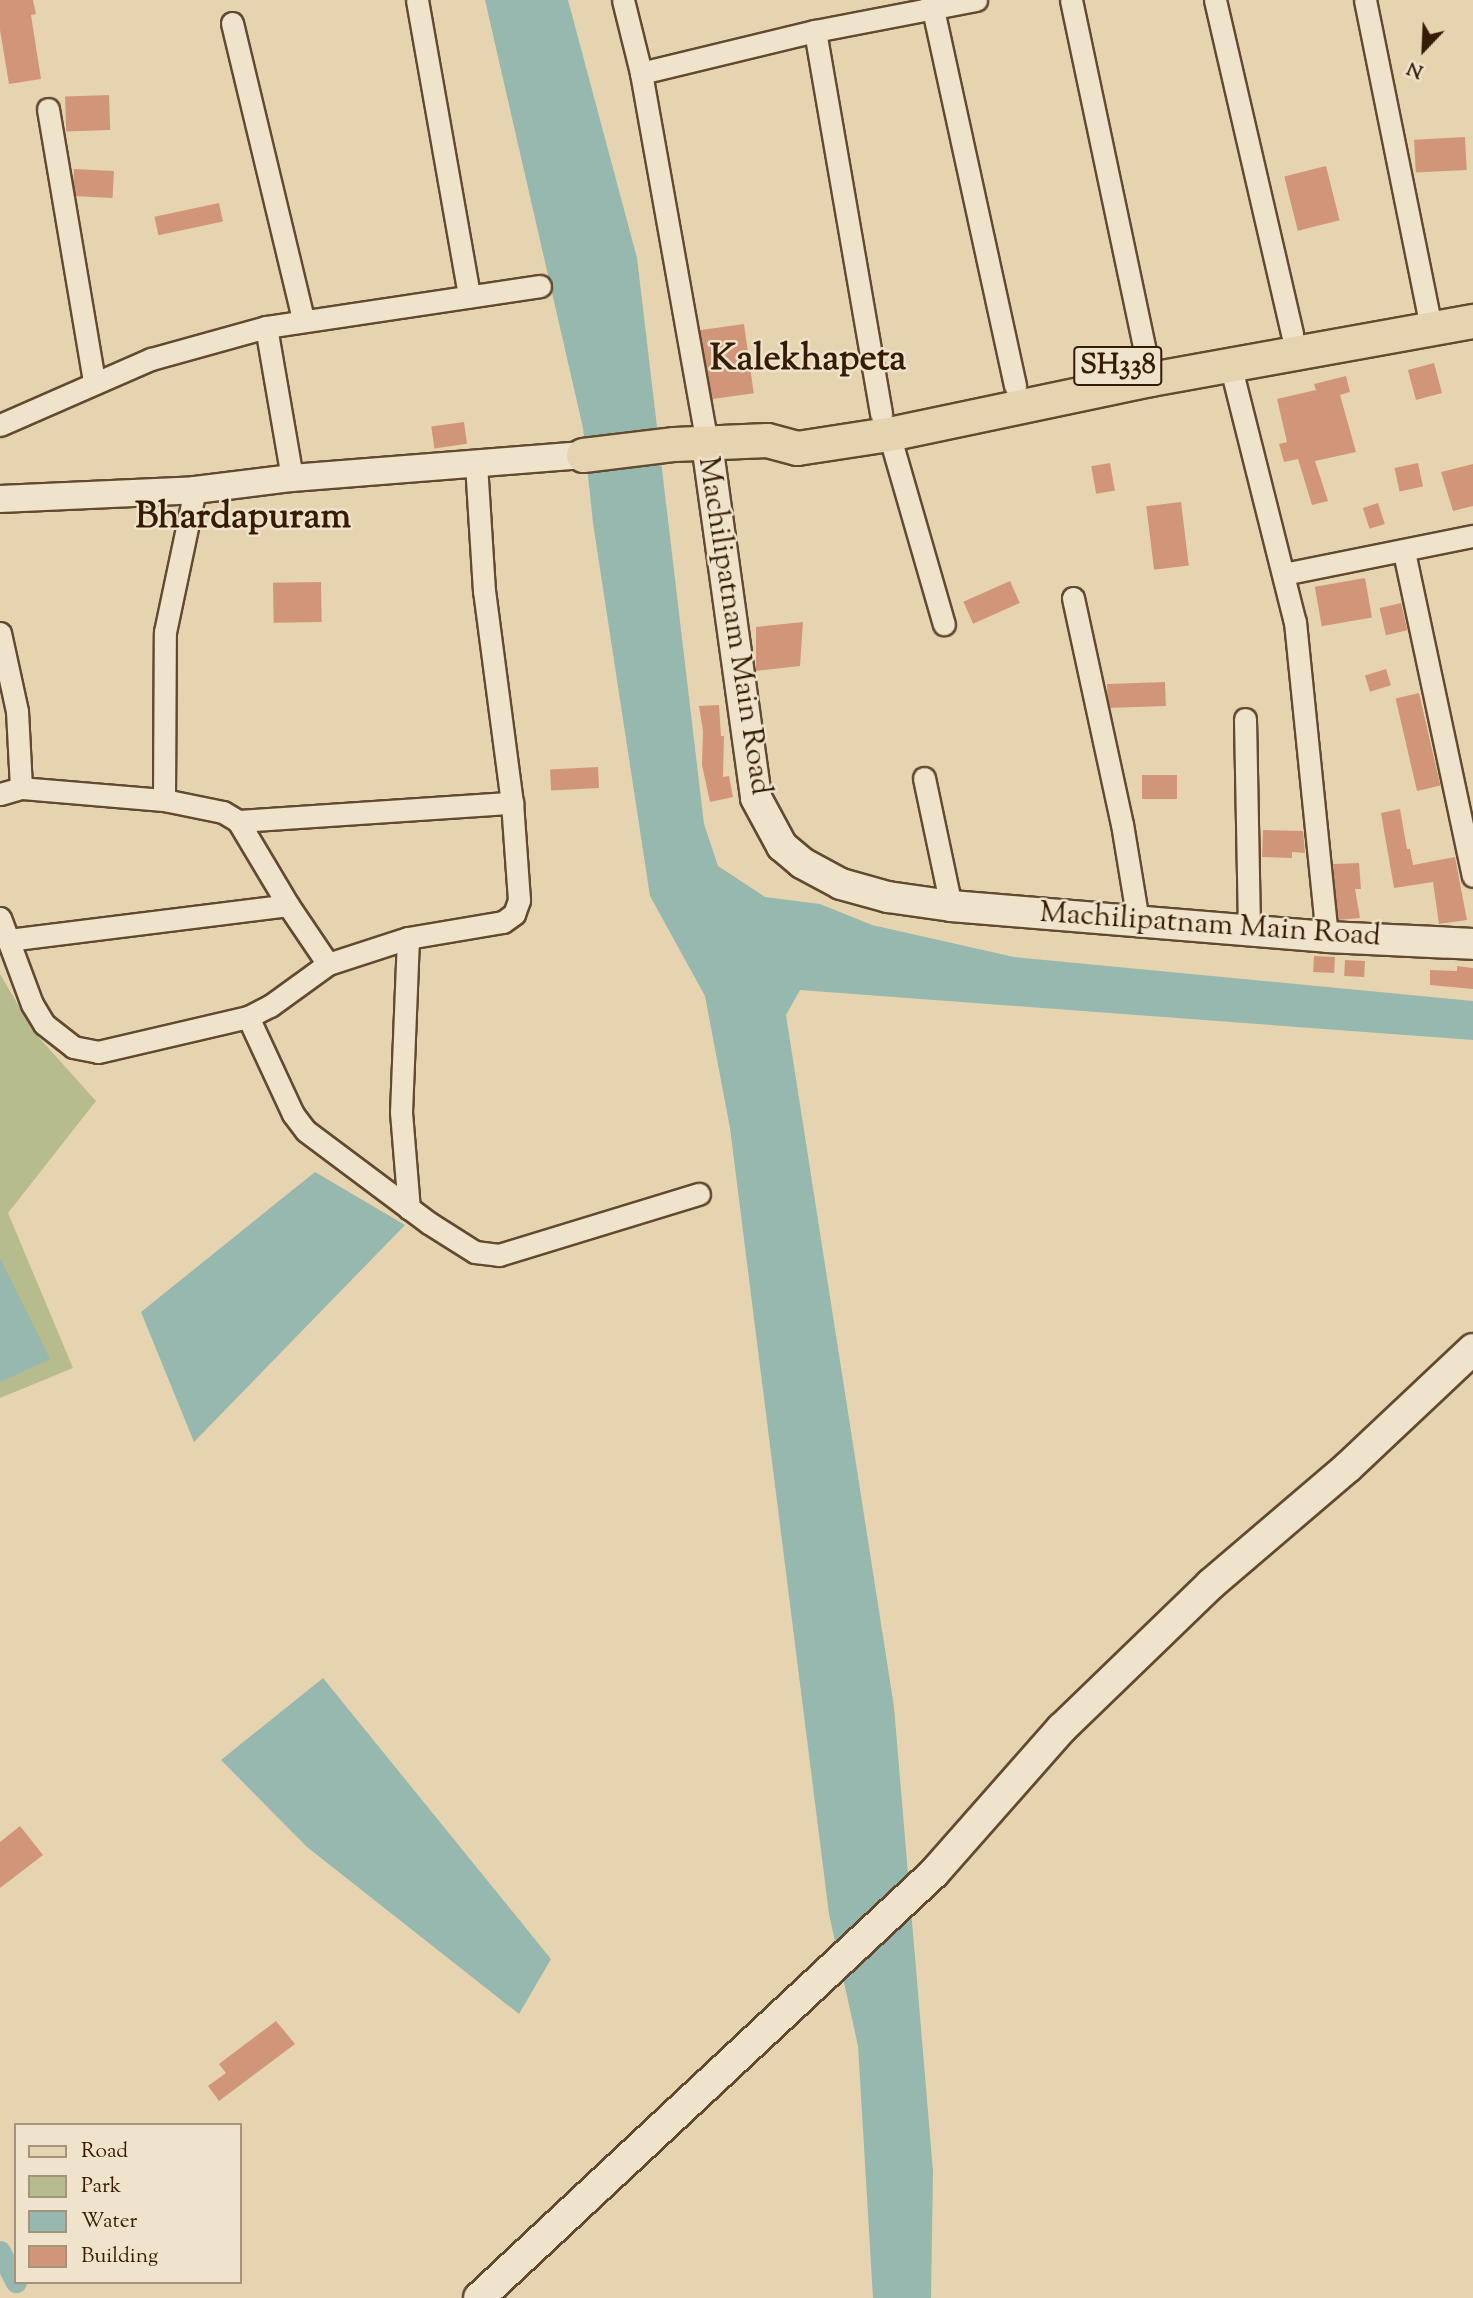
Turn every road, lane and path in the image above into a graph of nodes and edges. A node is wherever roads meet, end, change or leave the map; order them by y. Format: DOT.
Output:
graph roads {
  1 [pos="417,0"];
  2 [pos="623,0"];
  3 [pos="976,0"];
  4 [pos="1071,0"];
  5 [pos="1215,0"];
  6 [pos="1365,0"];
  7 [pos="932,4"];
  8 [pos="232,23"];
  9 [pos="815,31"];
  10 [pos="641,73"];
  11 [pos="48,108"];
  12 [pos="540,286"];
  13 [pos="469,296"];
  14 [pos="1473,304"];
  15 [pos="1428,312"];
  16 [pos="303,319"];
  17 [pos="1473,321"];
  18 [pos="266,327"];
  19 [pos="1292,334"];
  20 [pos="1147,360"];
  21 [pos="1230,364"];
  22 [pos="94,382"];
  23 [pos="1015,386"];
  24 [pos="885,424"];
  25 [pos="0,425"];
  26 [pos="707,443"];
  27 [pos="583,455"];
  28 [pos="475,463"];
  29 [pos="292,478"];
  30 [pos="195,490"];
  31 [pos="0,499"];
  32 [pos="1473,536"];
  33 [pos="1404,552"];
  34 [pos="1284,574"];
  35 [pos="1073,598"];
  36 [pos="944,624"];
  37 [pos="0,633"];
  38 [pos="1245,719"];
  39 [pos="924,778"];
  40 [pos="10,791"];
  41 [pos="163,800"];
  42 [pos="512,803"];
  43 [pos="238,821"];
  44 [pos="1473,876"];
  45 [pos="288,905"];
  46 [pos="951,905"];
  47 [pos="0,918"];
  48 [pos="1138,921"];
  49 [pos="1249,929"];
  50 [pos="1327,937"];
  51 [pos="408,938"];
  52 [pos="8,940"];
  53 [pos="1473,944"];
  54 [pos="328,964"];
  55 [pos="248,1017"];
  56 [pos="699,1194"];
  57 [pos="409,1209"];
  58 [pos="1473,1349"];
  59 [pos="479,2298"];
  1 -- 13 [label="street"];
  2 -- 10 [label="street"];
  3 -- 7 [label="street"];
  4 -- 20 [label="street"];
  5 -- 19 [label="street"];
  6 -- 15 [label="street"];
  7 -- 9 [label="street"];
  7 -- 23 [label="street"];
  8 -- 16 [label="street"];
  9 -- 10 [label="street"];
  9 -- 24 [label="street"];
  10 -- 26 [label="street"];
  11 -- 22 [label="street"];
  12 -- 13 [label="street"];
  13 -- 16 [label="street"];
  14 -- 15 [label="main road, SH338"];
  15 -- 19 [label="main road, SH338"];
  16 -- 18 [label="street"];
  17 -- 21 [label="main road, SH338"];
  18 -- 22 [label="street"];
  18 -- 29 [label="street"];
  19 -- 20 [label="main road, SH338"];
  20 -- 23 [label="main road, SH338"];
  21 -- 24 [label="main road, SH338"];
  21 -- 34 [label="street"];
  22 -- 25 [label="street"];
  23 -- 24 [label="main road, SH338"];
  24 -- 26 [label="main road, SH338"];
  24 -- 36 [label="street"];
  26 -- 27 [label="main road, Machilipatnam Main Road"];
  26 -- 46 [label="main road, Machilipatnam Main Road"];
  27 -- 28 [label="street, Machilipatnam Main Road"];
  28 -- 29 [label="street, Machilipatnam Main Road"];
  28 -- 42 [label="street"];
  29 -- 30 [label="street, Machilipatnam Main Road"];
  30 -- 31 [label="street, Machilipatnam Main Road"];
  30 -- 41 [label="street"];
  32 -- 33 [label="street"];
  33 -- 34 [label="street"];
  33 -- 44 [label="street"];
  34 -- 50 [label="street"];
  35 -- 48 [label="street"];
  37 -- 40 [label="street"];
  38 -- 49 [label="street"];
  39 -- 46 [label="street"];
  40 -- 41 [label="street"];
  41 -- 43 [label="street"];
  42 -- 43 [label="street"];
  42 -- 51 [label="street"];
  43 -- 45 [label="street"];
  45 -- 52 [label="street"];
  45 -- 54 [label="street"];
  46 -- 48 [label="main road, Machilipatnam Main Road"];
  47 -- 52 [label="street"];
  48 -- 49 [label="main road, Machilipatnam Main Road"];
  49 -- 50 [label="main road, Machilipatnam Main Road"];
  50 -- 53 [label="main road, Machilipatnam Main Road"];
  51 -- 54 [label="street"];
  51 -- 57 [label="street"];
  52 -- 55 [label="street"];
  54 -- 55 [label="street"];
  55 -- 57 [label="street"];
  56 -- 57 [label="street"];
  58 -- 59 [label="main road"];
}
